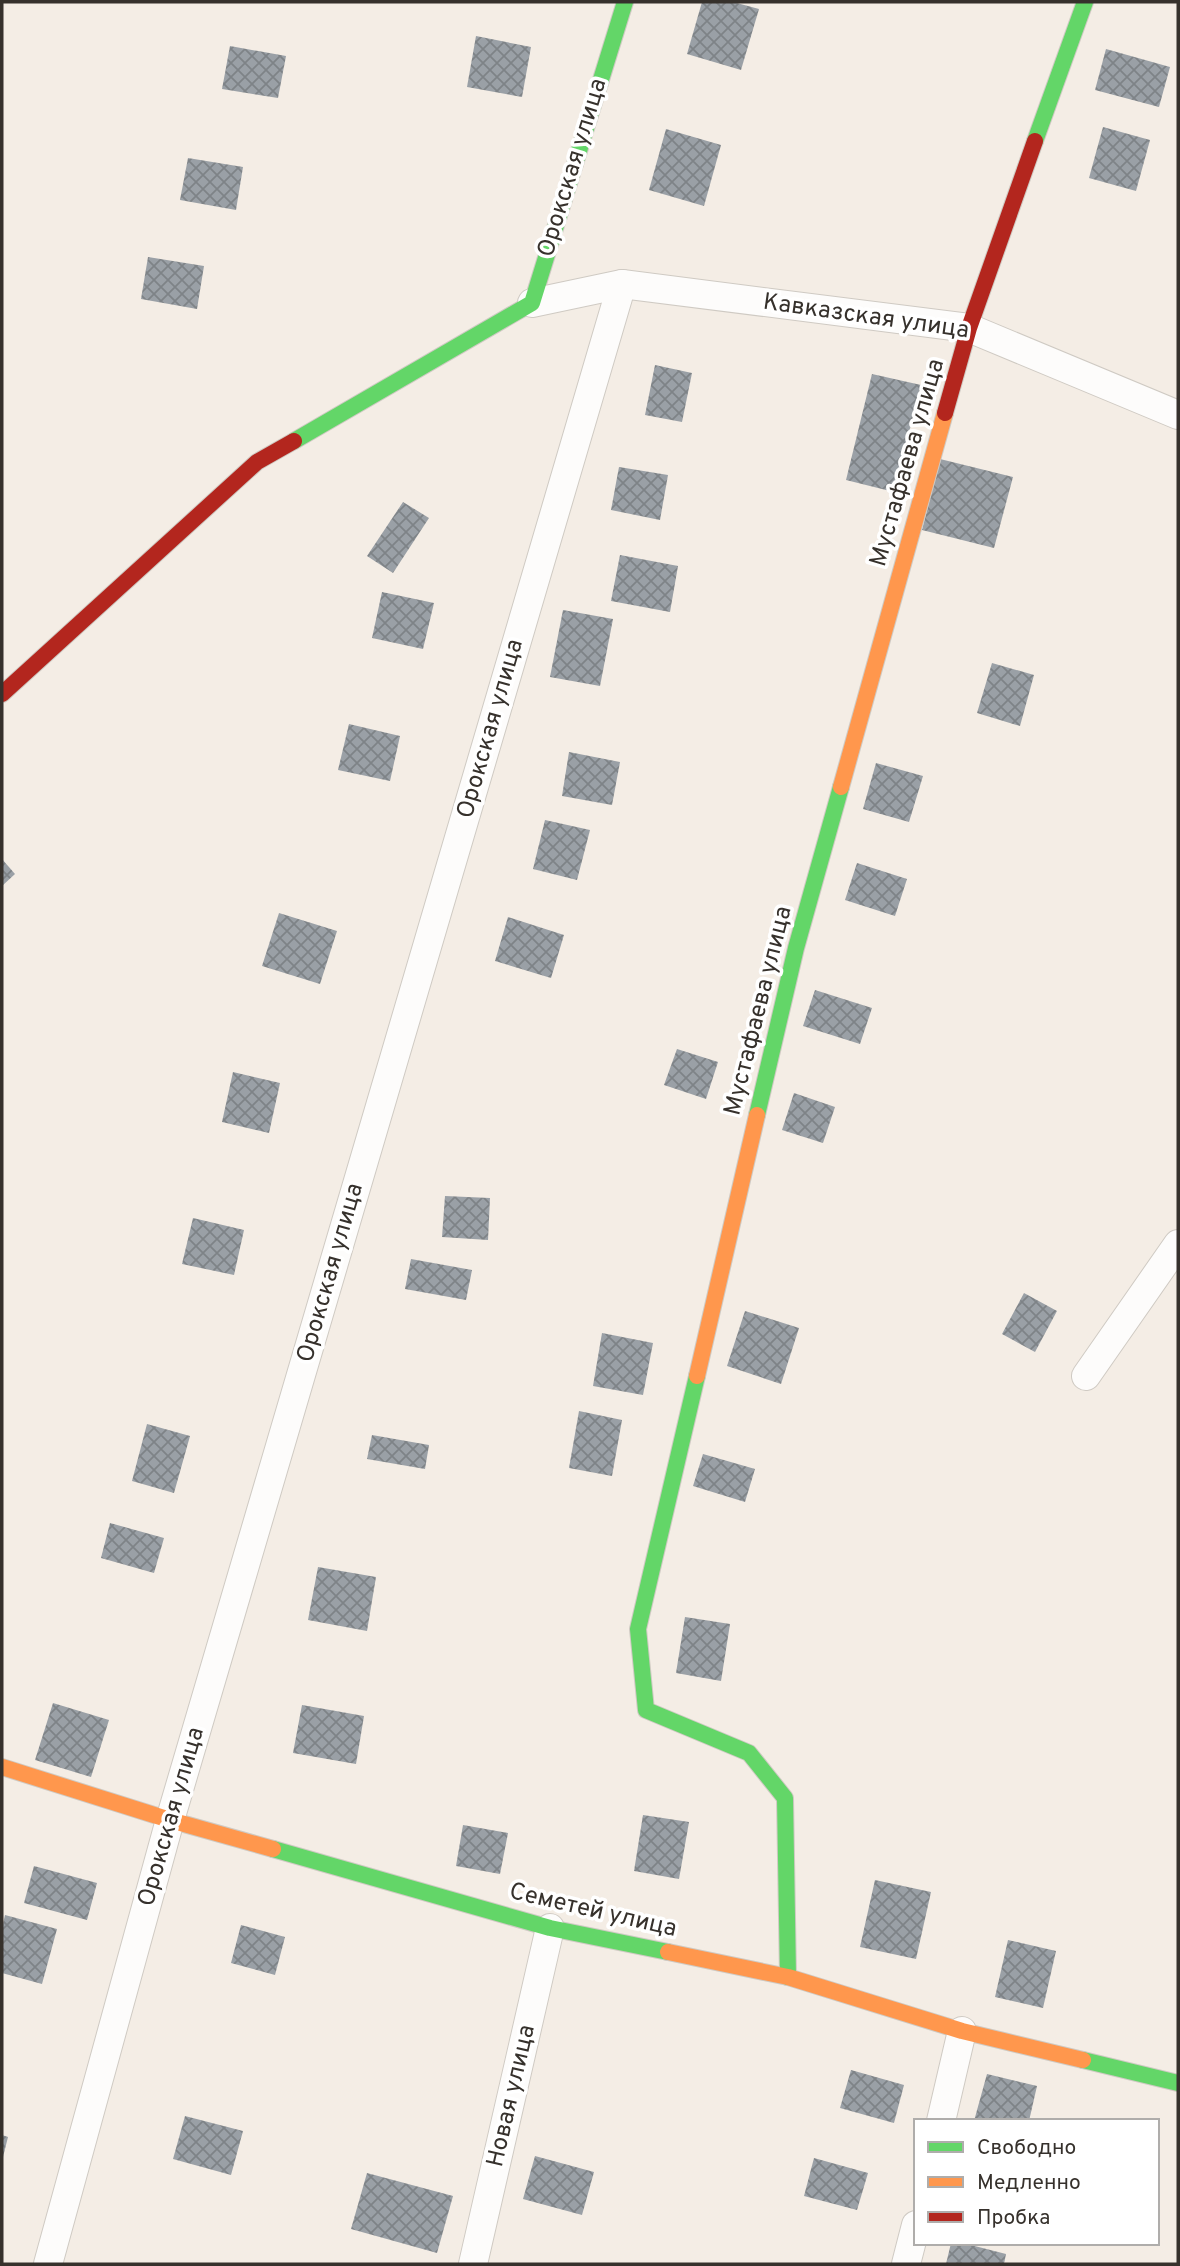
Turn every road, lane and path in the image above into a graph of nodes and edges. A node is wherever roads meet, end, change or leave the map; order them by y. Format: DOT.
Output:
graph roads {
  1 [pos="625,2"];
  2 [pos="1085,2"];
  3 [pos="622,284"];
  4 [pos="532,303"];
  5 [pos="969,328"];
  6 [pos="1178,415"];
  7 [pos="2,694"];
  8 [pos="1178,1244"];
  9 [pos="1086,1376"];
  10 [pos="2,1767"];
  11 [pos="170,1820"];
  12 [pos="550,1928"];
  13 [pos="788,1977"];
  14 [pos="962,2031"];
  15 [pos="1178,2083"];
  16 [pos="941,2119"];
  17 [pos="914,2233"];
  18 [pos="48,2264"];
  19 [pos="473,2264"];
  20 [pos="906,2264"];
  1 -- 4 [label="street, Орокская улица"];
  2 -- 5 [label="street, Мустафаева улица"];
  3 -- 4 [label="street, Кавказская улица"];
  3 -- 5 [label="street, Кавказская улица"];
  3 -- 11 [label="street, Орокская улица"];
  4 -- 7 [label="street"];
  5 -- 6 [label="street, Кавказская улица"];
  5 -- 13 [label="street, Мустафаева улица"];
  8 -- 9 [label="street"];
  10 -- 11 [label="street, Семетей улица"];
  11 -- 12 [label="street, Семетей улица"];
  11 -- 18 [label="street, Орокская улица"];
  12 -- 13 [label="street, Семетей улица"];
  12 -- 19 [label="street, Новая улица"];
  13 -- 14 [label="street, Семетей улица"];
  14 -- 15 [label="street, Семетей улица"];
  14 -- 16 [label="street"];
  17 -- 20 [label="street"];
}
